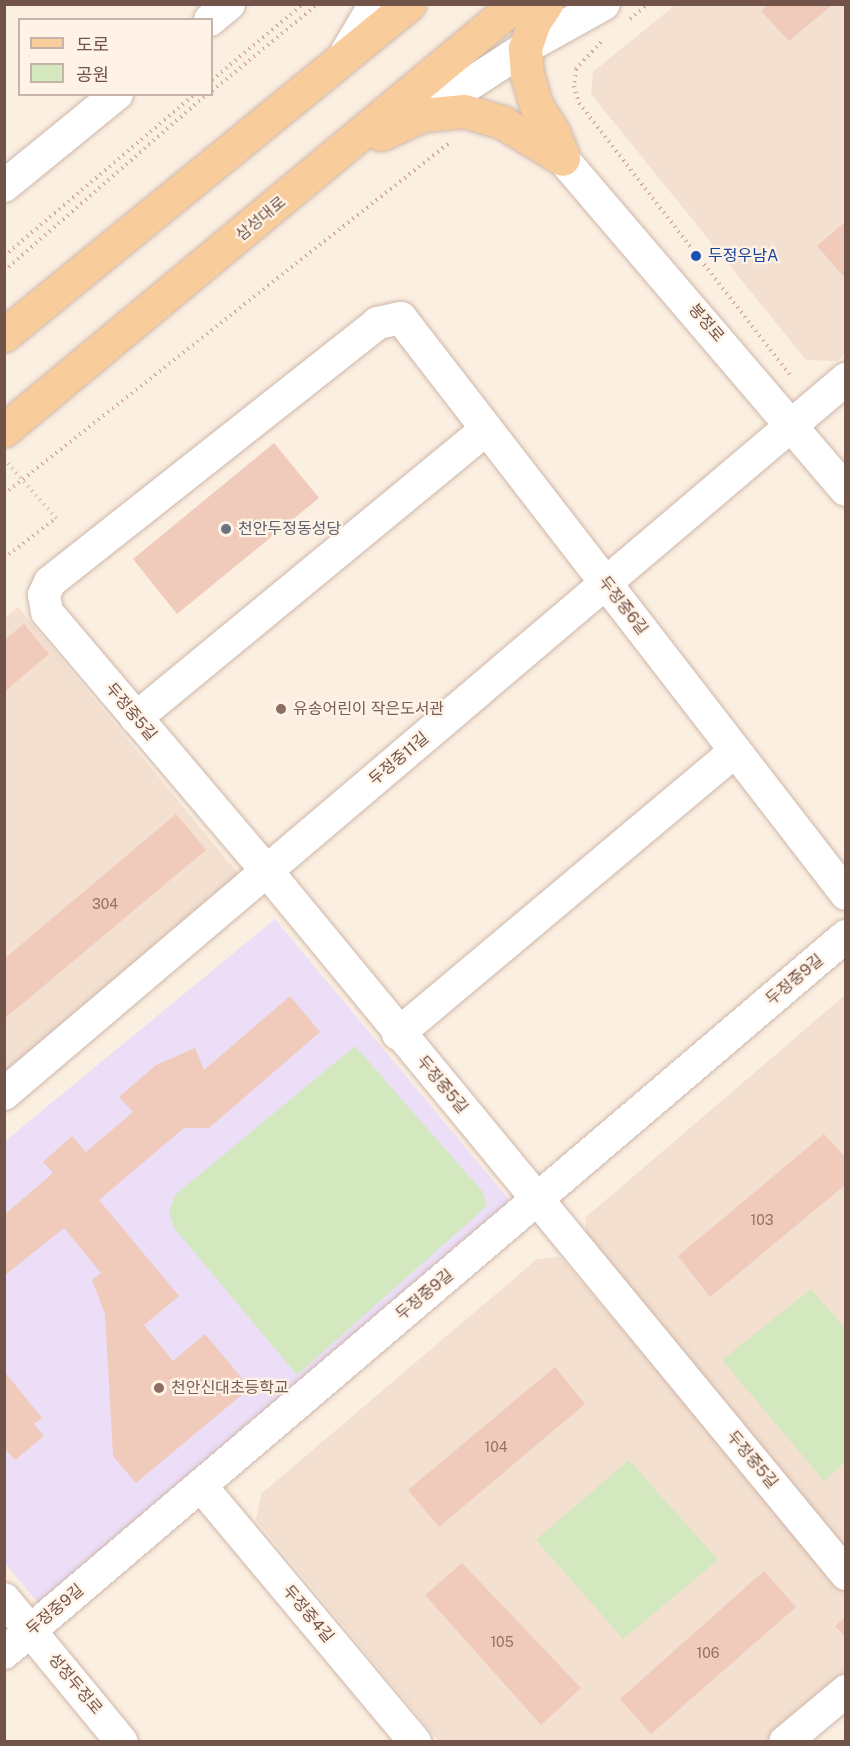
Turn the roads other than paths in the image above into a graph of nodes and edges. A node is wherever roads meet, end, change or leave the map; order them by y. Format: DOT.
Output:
graph roads {
  1 [pos="229,4"];
  2 [pos="375,4"];
  3 [pos="409,4"];
  4 [pos="516,4"];
  5 [pos="546,4"];
  6 [pos="614,14"];
  7 [pos="212,18"];
  8 [pos="525,48"];
  9 [pos="343,58"];
  10 [pos="115,96"];
  11 [pos="422,115"];
  12 [pos="341,152"];
  13 [pos="563,159"];
  14 [pos="4,186"];
  15 [pos="4,335"];
  16 [pos="846,378"];
  17 [pos="793,423"];
  18 [pos="486,429"];
  19 [pos="4,430"];
  20 [pos="846,490"];
  21 [pos="605,583"];
  22 [pos="44,595"];
  23 [pos="136,718"];
  24 [pos="735,751"];
  25 [pos="267,871"];
  26 [pos="846,894"];
  27 [pos="846,936"];
  28 [pos="398,1034"];
  29 [pos="4,1094"];
  30 [pos="537,1200"];
  31 [pos="201,1486"];
  32 [pos="846,1574"];
  33 [pos="4,1599"];
  34 [pos="31,1631"];
  35 [pos="4,1653"];
  36 [pos="846,1691"];
  37 [pos="122,1742"];
  38 [pos="415,1742"];
  39 [pos="785,1742"];
  1 -- 7 [label="street"];
  2 -- 9 [label="street"];
  3 -- 9 [label="main road"];
  4 -- 12 [label="main road, 삼성대로"];
  5 -- 8 [label="main road"];
  6 -- 8 [label="street"];
  8 -- 11 [label="street"];
  8 -- 13 [label="main road"];
  9 -- 15 [label="main road"];
  10 -- 14 [label="street"];
  11 -- 12 [label="main road"];
  11 -- 13 [label="main road"];
  12 -- 19 [label="main road, 삼성대로"];
  13 -- 17 [label="street, 봉정로"];
  16 -- 17 [label="street, 두정중11길"];
  17 -- 20 [label="street, 봉정로"];
  17 -- 21 [label="street, 두정중11길"];
  18 -- 21 [label="street, 두정중6길"];
  18 -- 22 [label="street, 두정중6길"];
  18 -- 23 [label="street"];
  21 -- 24 [label="street, 두정중6길"];
  21 -- 25 [label="street, 두정중11길"];
  22 -- 23 [label="street, 두정중5길"];
  23 -- 25 [label="street, 두정중5길"];
  24 -- 26 [label="street, 두정중6길"];
  24 -- 28 [label="street"];
  25 -- 28 [label="street, 두정중5길"];
  25 -- 29 [label="street, 두정중11길"];
  27 -- 30 [label="street, 두정중9길"];
  28 -- 30 [label="street, 두정중5길"];
  30 -- 31 [label="street, 두정중9길"];
  30 -- 32 [label="street, 두정중5길"];
  31 -- 34 [label="street, 두정중9길"];
  31 -- 38 [label="street, 두정중4길"];
  33 -- 34 [label="street, 성정두정로"];
  34 -- 35 [label="street, 두정중9길"];
  34 -- 37 [label="street, 성정두정로"];
  36 -- 39 [label="street"];
}
